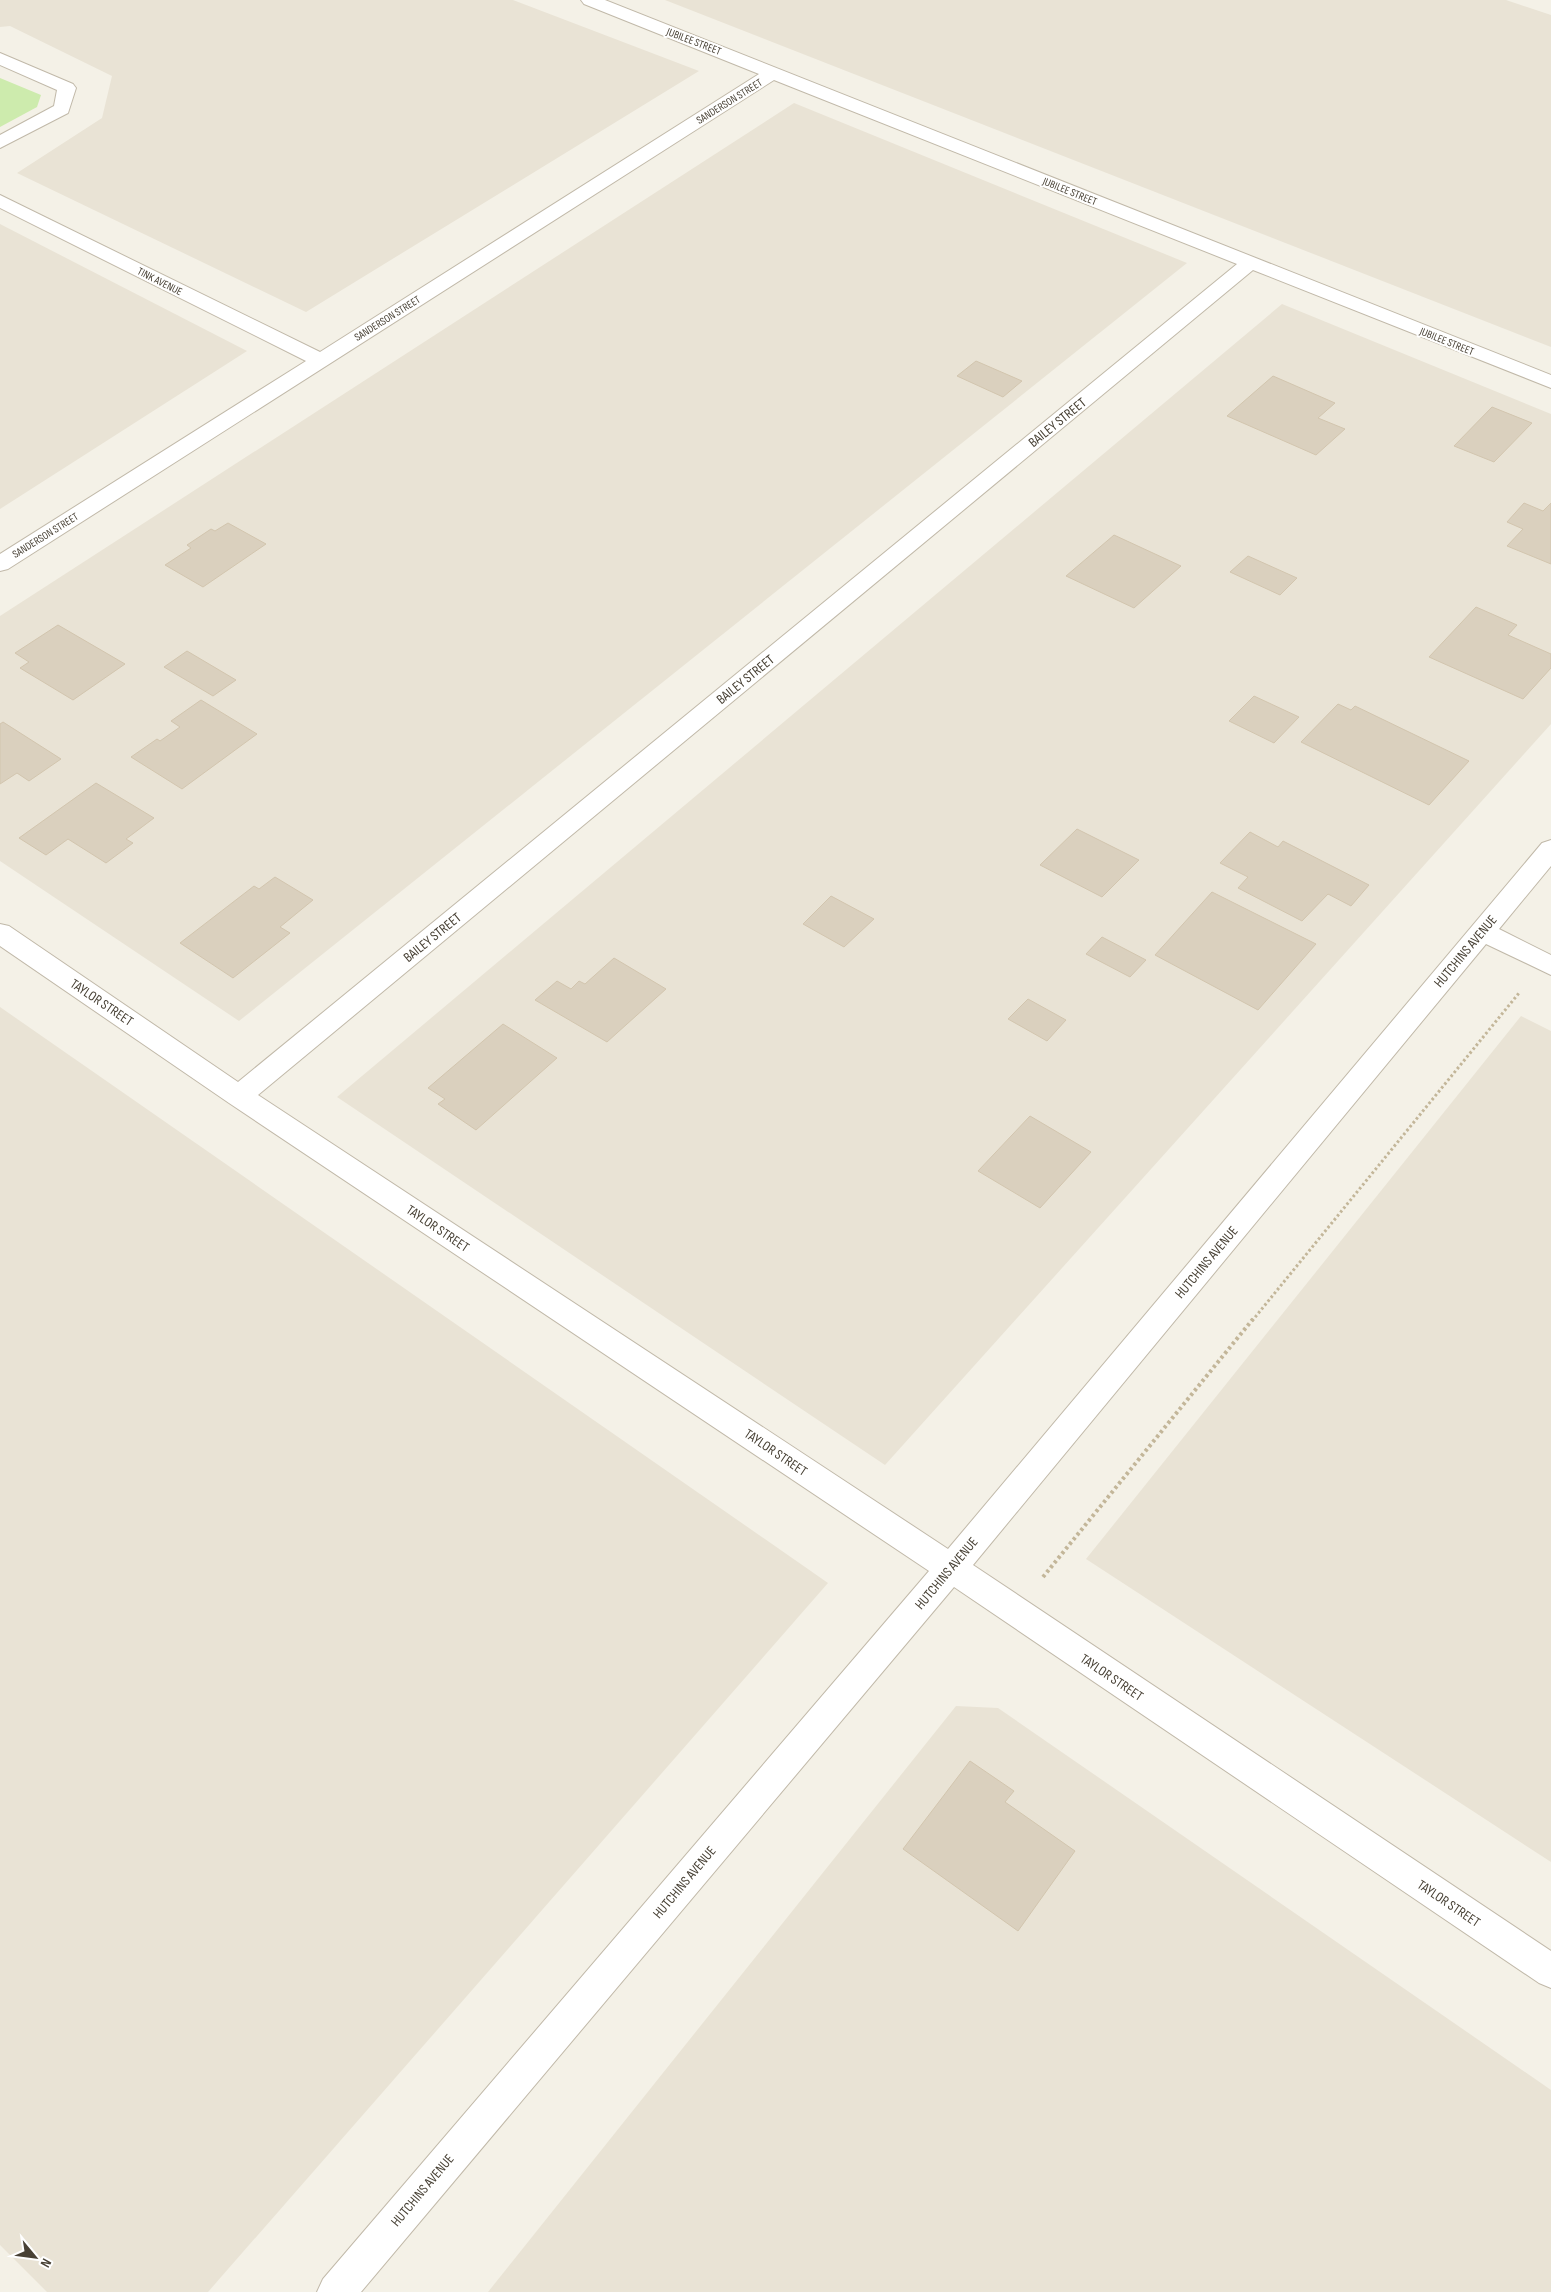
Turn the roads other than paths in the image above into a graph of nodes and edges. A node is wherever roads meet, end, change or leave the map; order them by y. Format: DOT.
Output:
graph roads {
  1 [pos="590,0"];
  2 [pos="0,58"];
  3 [pos="774,72"];
  4 [pos="0,142"];
  5 [pos="0,201"];
  6 [pos="1250,263"];
  7 [pos="320,360"];
  8 [pos="1551,382"];
  9 [pos="0,564"];
  10 [pos="1551,849"];
  11 [pos="1482,932"];
  12 [pos="0,933"];
  13 [pos="1547,964"];
  14 [pos="239,1096"];
  15 [pos="950,1568"];
  16 [pos="1551,1971"];
  17 [pos="336,2292"];
  1 -- 3 [label="street, JUBILEE STREET"];
  2 -- 4 [label="street"];
  3 -- 6 [label="street, JUBILEE STREET"];
  3 -- 7 [label="street, SANDERSON STREET"];
  5 -- 7 [label="street, TINK AVENUE"];
  6 -- 8 [label="street, JUBILEE STREET"];
  6 -- 14 [label="street, BAILEY STREET"];
  7 -- 9 [label="street, SANDERSON STREET"];
  10 -- 11 [label="street, HUTCHINS AVENUE"];
  11 -- 13 [label="street"];
  11 -- 15 [label="street, HUTCHINS AVENUE"];
  12 -- 14 [label="street, TAYLOR STREET"];
  14 -- 15 [label="street, TAYLOR STREET"];
  15 -- 16 [label="street, TAYLOR STREET"];
  15 -- 17 [label="street, HUTCHINS AVENUE"];
}
